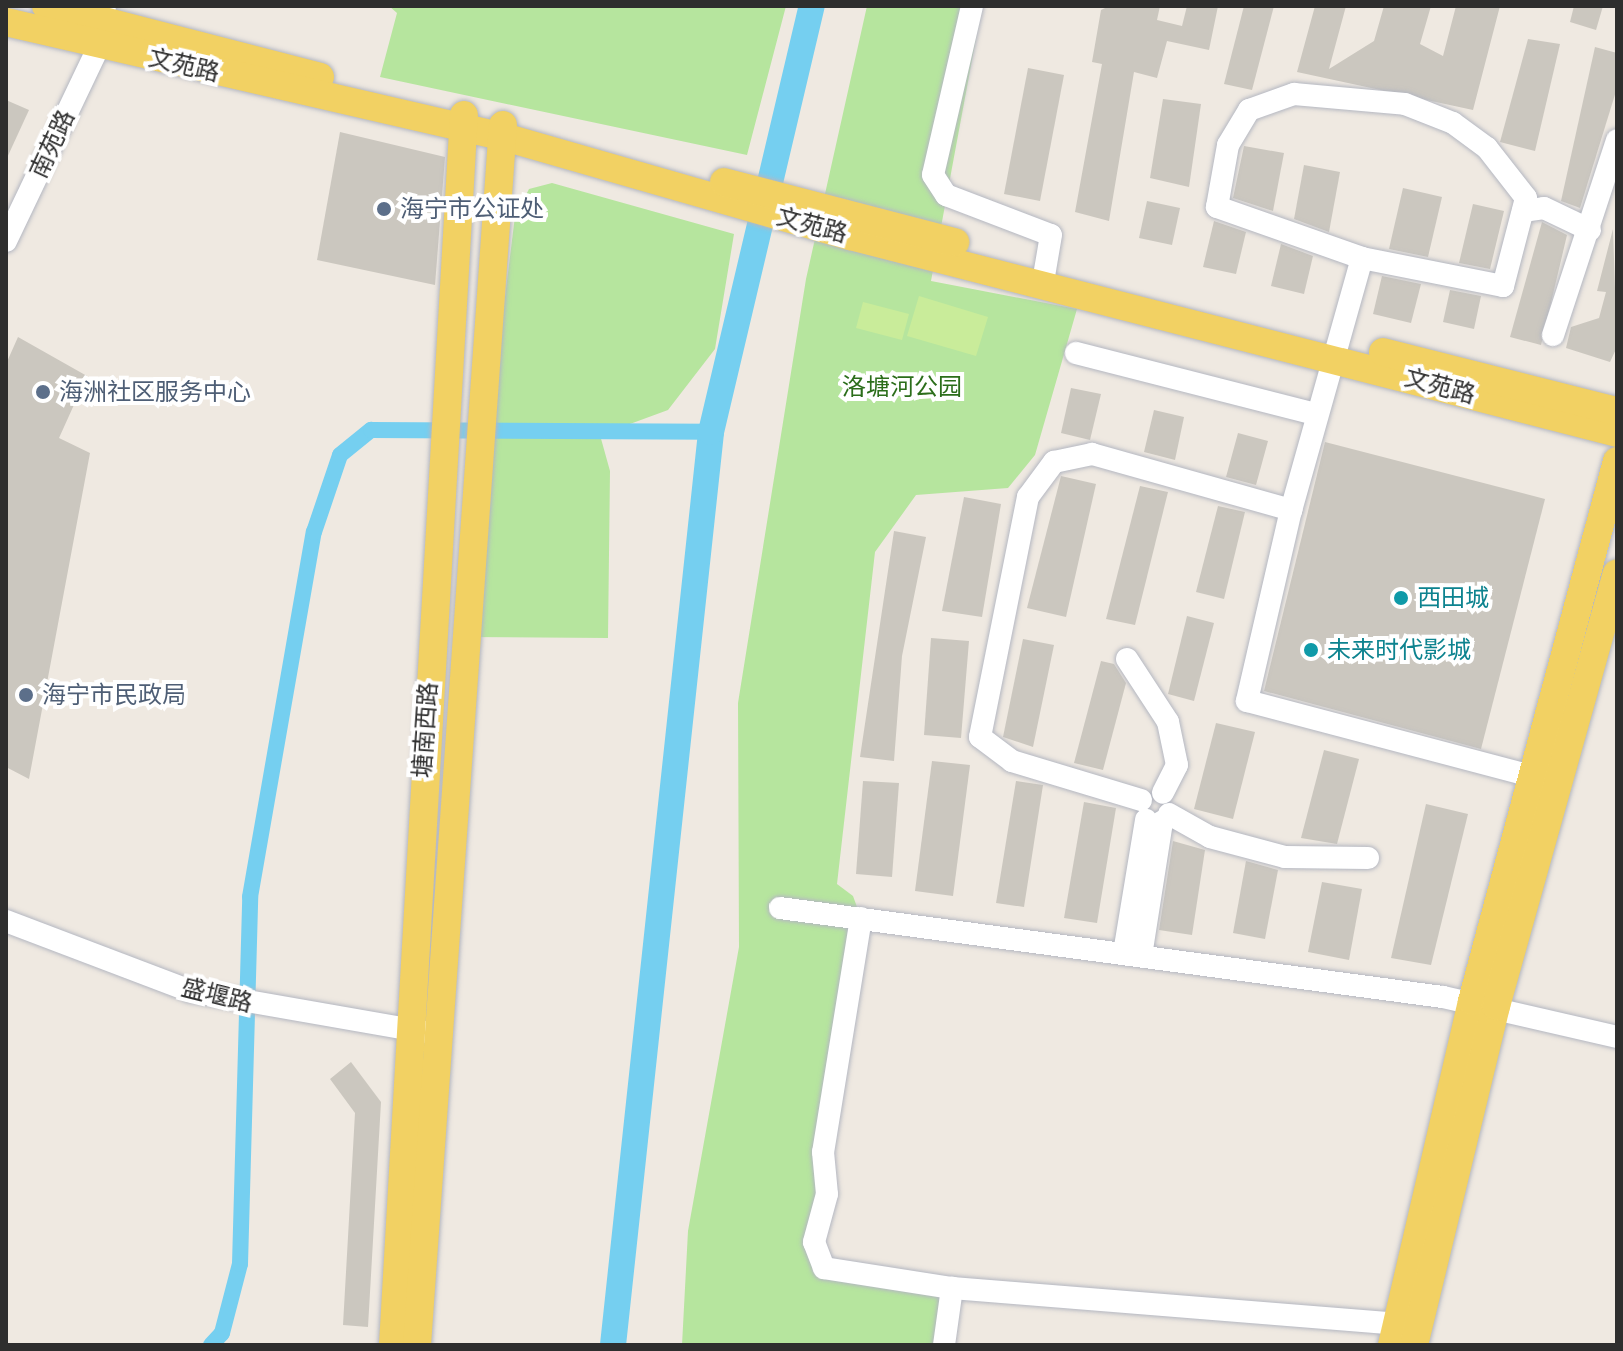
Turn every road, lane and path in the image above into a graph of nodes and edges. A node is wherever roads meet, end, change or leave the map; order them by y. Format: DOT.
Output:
graph roads {
  1 [pos="46,6"];
  2 [pos="972,6"];
  3 [pos="6,22"];
  4 [pos="102,24"];
  5 [pos="464,121"];
  6 [pos="504,131"];
  7 [pos="1617,140"];
  8 [pos="1523,211"];
  9 [pos="1590,230"];
  10 [pos="6,241"];
  11 [pos="1362,258"];
  12 [pos="1044,274"];
  13 [pos="1553,335"];
  14 [pos="1333,349"];
  15 [pos="1076,353"];
  16 [pos="1617,411"];
  17 [pos="1316,414"];
  18 [pos="1617,433"];
  19 [pos="1617,461"];
  20 [pos="1291,510"];
  21 [pos="1617,574"];
  22 [pos="1127,659"];
  23 [pos="1545,780"];
  24 [pos="1156,810"];
  25 [pos="1368,858"];
  26 [pos="780,908"];
  27 [pos="861,918"];
  28 [pos="6,921"];
  29 [pos="1132,954"];
  30 [pos="1484,1004"];
  31 [pos="408,1031"];
  32 [pos="438,1032"];
  33 [pos="1617,1037"];
  34 [pos="952,1288"];
  35 [pos="1401,1338"];
  36 [pos="393,1345"];
  37 [pos="417,1345"];
  38 [pos="944,1345"];
  1 -- 4 [label="main road, 文苑路"];
  2 -- 12 [label="street"];
  3 -- 4 [label="main road, 文苑路"];
  4 -- 5 [label="main road, 文苑路"];
  4 -- 10 [label="street, 南苑路"];
  5 -- 6 [label="main road, 文苑路"];
  5 -- 31 [label="main road, 塘南西路"];
  6 -- 12 [label="main road, 文苑路"];
  6 -- 32 [label="main road, 塘南西路"];
  7 -- 9 [label="street"];
  8 -- 9 [label="street"];
  8 -- 11 [label="street"];
  8 -- 11 [label="street"];
  9 -- 13 [label="street"];
  11 -- 14 [label="street"];
  12 -- 14 [label="main road, 文苑路"];
  14 -- 16 [label="main road, 文苑路"];
  14 -- 17 [label="street"];
  14 -- 18 [label="main road, 文苑路"];
  15 -- 17 [label="street"];
  17 -- 20 [label="street"];
  19 -- 23 [label="main road"];
  20 -- 23 [label="street"];
  20 -- 24 [label="street"];
  21 -- 23 [label="main road"];
  22 -- 24 [label="street"];
  23 -- 30 [label="main road"];
  24 -- 25 [label="street"];
  24 -- 29 [label="street"];
  26 -- 27 [label="street"];
  27 -- 29 [label="street"];
  27 -- 34 [label="street"];
  28 -- 31 [label="street, 盛堰路"];
  29 -- 30 [label="street"];
  30 -- 33 [label="street"];
  30 -- 35 [label="main road"];
  31 -- 32 [label="street, 盛堰路"];
  31 -- 36 [label="main road, 塘南西路"];
  32 -- 37 [label="main road, 塘南西路"];
  34 -- 35 [label="street"];
  34 -- 38 [label="street"];
}
